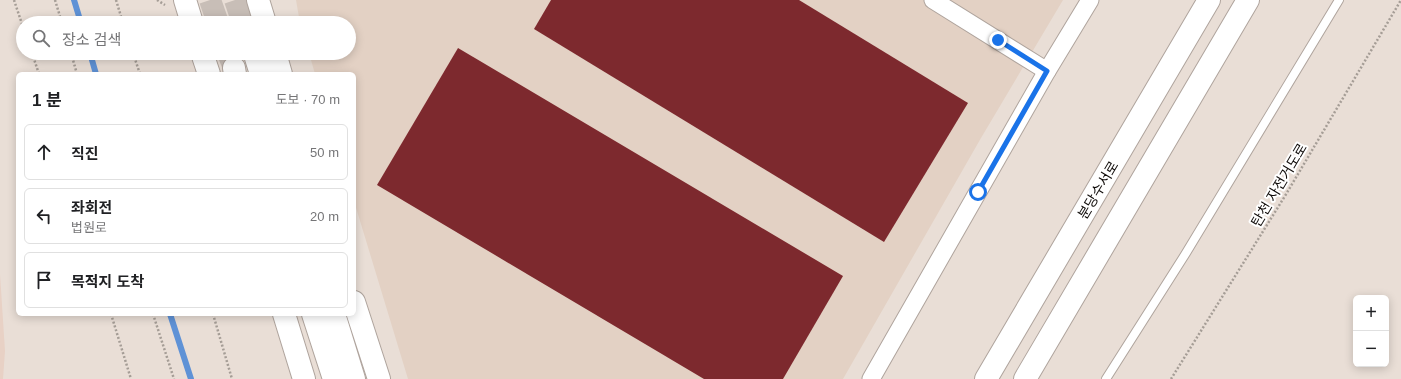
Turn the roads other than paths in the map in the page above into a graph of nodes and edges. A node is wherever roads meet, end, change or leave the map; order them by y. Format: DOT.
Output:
graph roads {
  1 [pos="185,0"];
  2 [pos="258,0"];
  3 [pos="933,0"];
  4 [pos="1090,0"];
  5 [pos="1209,0"];
  6 [pos="1248,0"];
  7 [pos="1339,0"];
  8 [pos="190,16"];
  9 [pos="263,16"];
  10 [pos="264,62"];
  11 [pos="1047,71"];
  12 [pos="278,72"];
  13 [pos="356,308"];
  14 [pos="285,316"];
  15 [pos="314,316"];
  16 [pos="335,316"];
  17 [pos="304,379"];
  18 [pos="334,379"];
  19 [pos="354,379"];
  20 [pos="379,379"];
  21 [pos="871,379"];
  22 [pos="986,379"];
  23 [pos="1025,379"];
  24 [pos="1106,379"];
  1 -- 8 [label="main road"];
  2 -- 9 [label="main road"];
  3 -- 11 [label="street"];
  4 -- 11 [label="street"];
  5 -- 22 [label="main road, 분당수서로"];
  6 -- 23 [label="main road"];
  7 -- 24 [label="lane"];
  10 -- 12 [label="main road"];
  11 -- 21 [label="street"];
  13 -- 20 [label="main road"];
  14 -- 17 [label="main road"];
  15 -- 18 [label="main road"];
  16 -- 19 [label="main road"];
}
